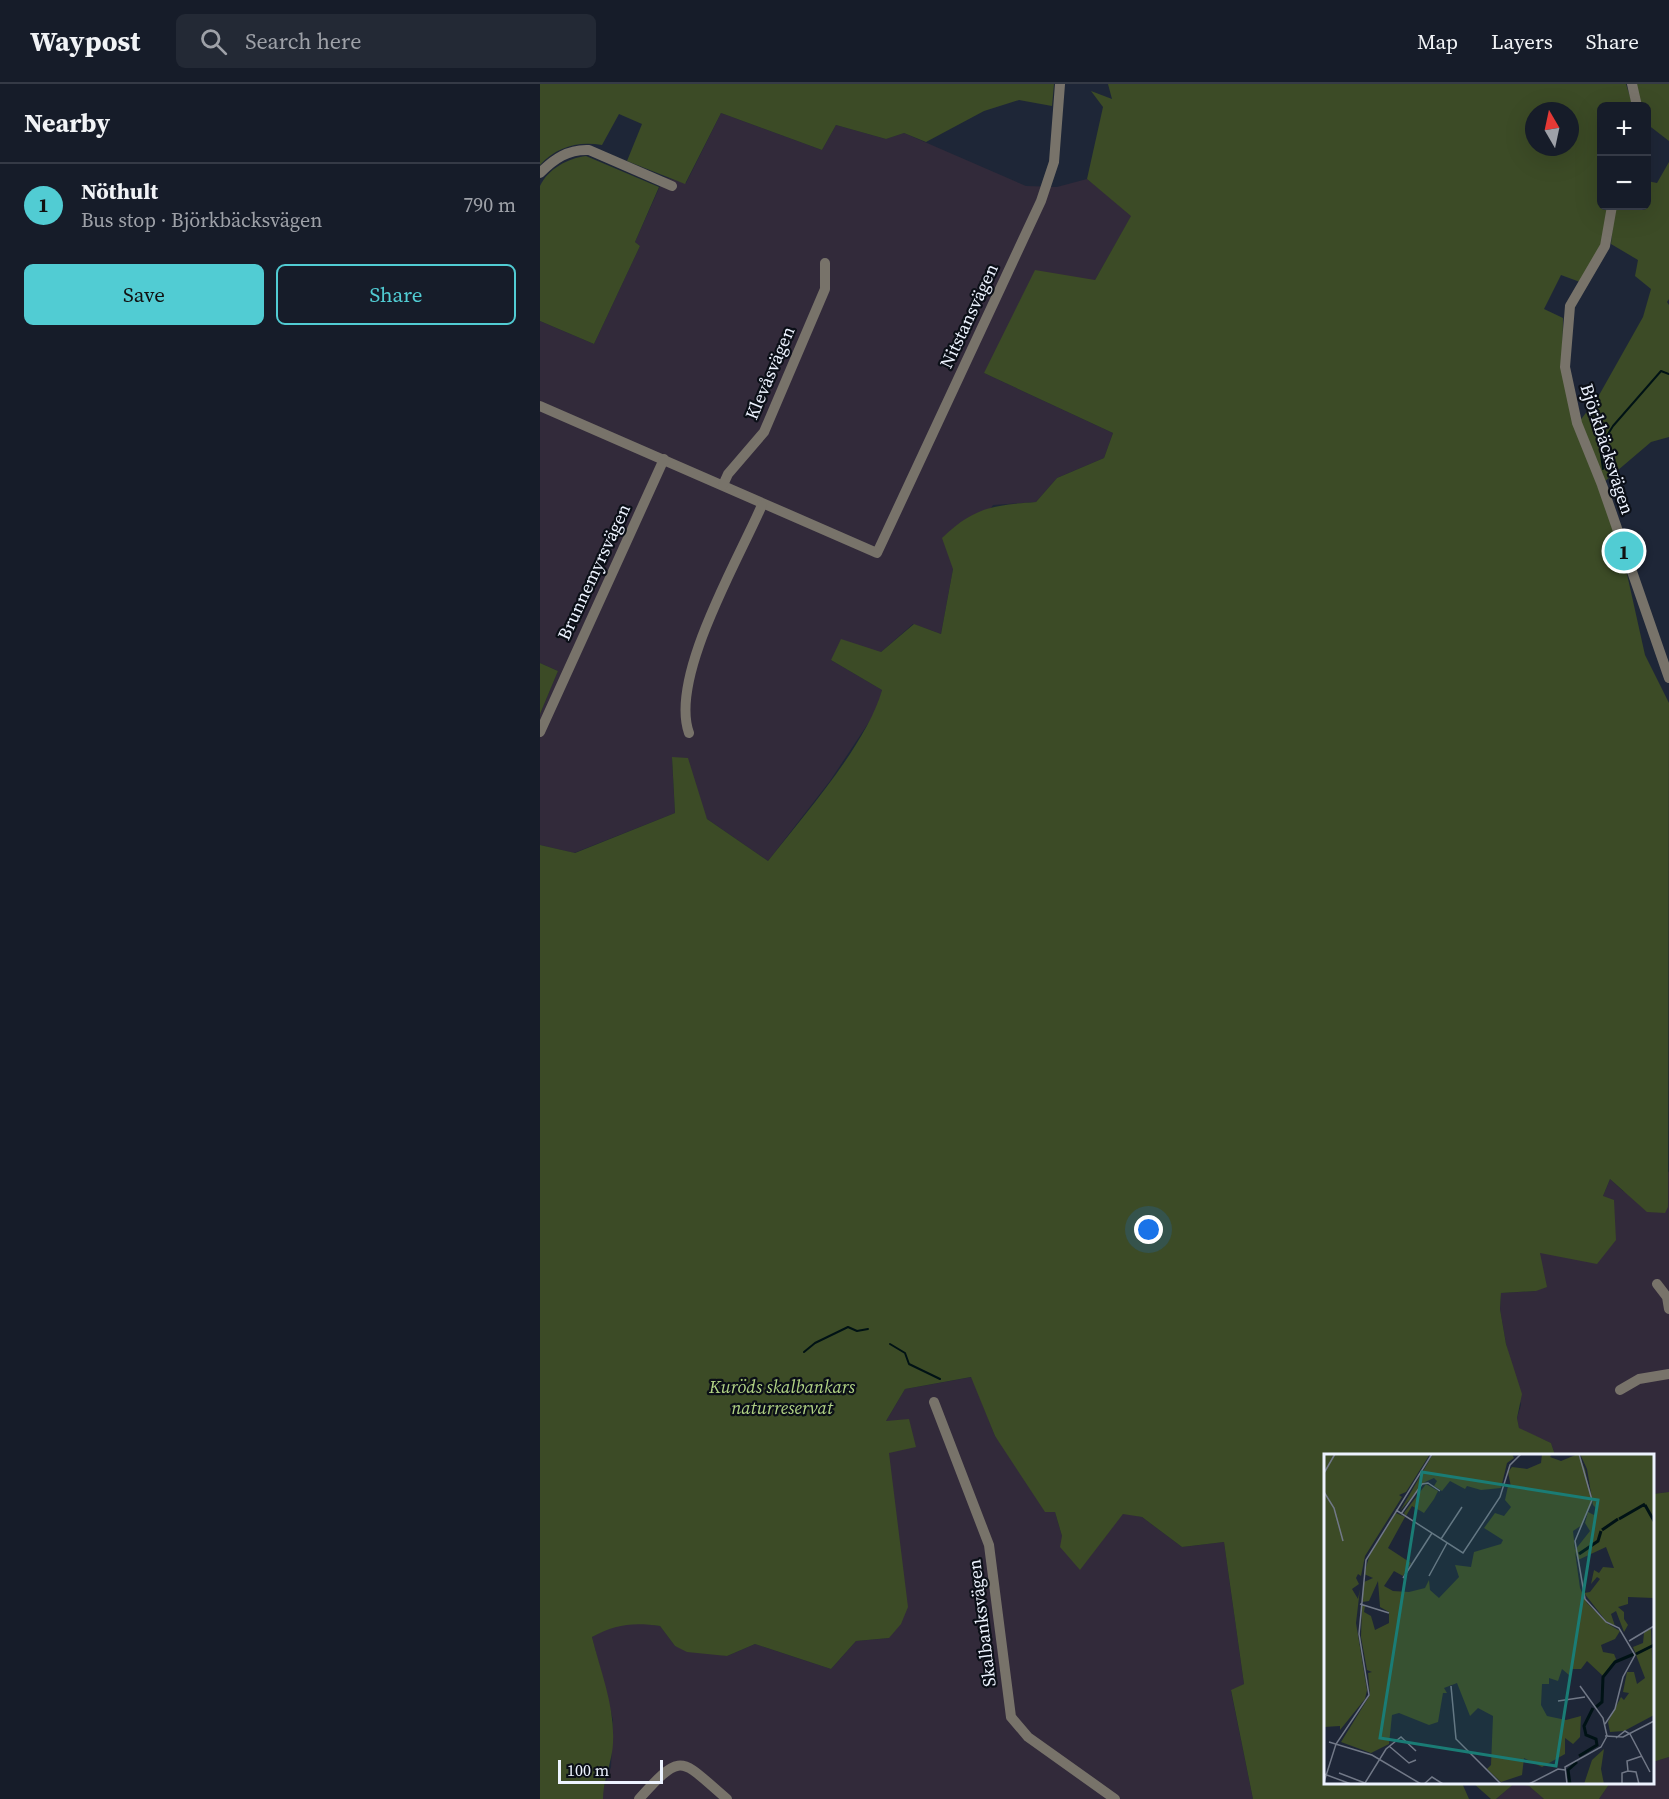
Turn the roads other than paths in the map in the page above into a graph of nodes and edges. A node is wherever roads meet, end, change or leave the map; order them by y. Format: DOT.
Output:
graph roads {
  1 [pos="1060,84"];
  2 [pos="1632,84"];
  3 [pos="1636,102"];
  4 [pos="540,173"];
  5 [pos="672,186"];
  6 [pos="1611,210"];
  7 [pos="825,263"];
  8 [pos="540,406"];
  9 [pos="664,459"];
  10 [pos="723,485"];
  11 [pos="762,505"];
  12 [pos="1669,678"];
  13 [pos="540,732"];
  14 [pos="689,733"];
  15 [pos="1657,1284"];
  16 [pos="1669,1309"];
  17 [pos="1669,1374"];
  18 [pos="1620,1390"];
  19 [pos="934,1402"];
  20 [pos="639,1799"];
  21 [pos="728,1799"];
  22 [pos="1115,1799"];
  1 -- 11 [label="street, Nitstansvägen"];
  2 -- 3 [label="street"];
  4 -- 5 [label="street"];
  6 -- 12 [label="street, Björkbäcksvägen"];
  7 -- 10 [label="street, Klevåsvägen"];
  8 -- 9 [label="street"];
  9 -- 10 [label="street"];
  9 -- 13 [label="street, Brunnemyrsvägen"];
  10 -- 11 [label="street"];
  11 -- 14 [label="street"];
  15 -- 16 [label="street"];
  17 -- 18 [label="street"];
  19 -- 22 [label="street, Skalbanksvägen"];
  20 -- 21 [label="street"];
}
